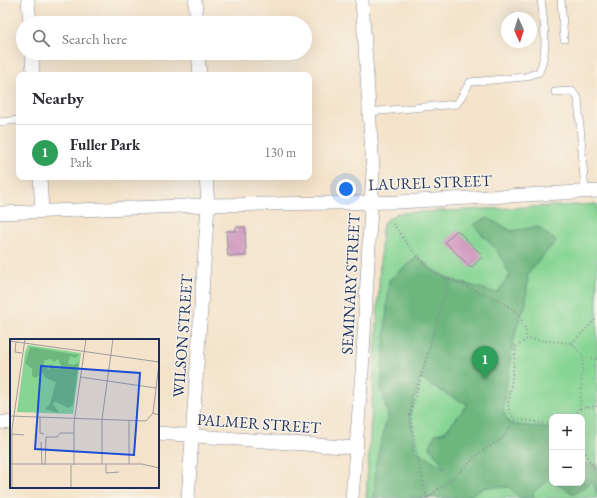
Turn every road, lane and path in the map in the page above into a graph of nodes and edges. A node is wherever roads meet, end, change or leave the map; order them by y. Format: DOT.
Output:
graph roads {
  1 [pos="28,0"];
  2 [pos="195,0"];
  3 [pos="362,0"];
  4 [pos="541,0"];
  5 [pos="561,0"];
  6 [pos="29,16"];
  7 [pos="196,16"];
  8 [pos="564,39"];
  9 [pos="32,60"];
  10 [pos="199,60"];
  11 [pos="33,72"];
  12 [pos="200,72"];
  13 [pos="555,92"];
  14 [pos="369,112"];
  15 [pos="16,120"];
  16 [pos="0,122"];
  17 [pos="40,180"];
  18 [pos="206,180"];
  19 [pos="591,192"];
  20 [pos="371,202"];
  21 [pos="208,205"];
  22 [pos="42,211"];
  23 [pos="0,213"];
  24 [pos="393,224"];
  25 [pos="449,279"];
  26 [pos="597,318"];
  27 [pos="527,339"];
  28 [pos="572,343"];
  29 [pos="583,357"];
  30 [pos="597,360"];
  31 [pos="597,406"];
  32 [pos="580,408"];
  33 [pos="577,414"];
  34 [pos="516,419"];
  35 [pos="0,422"];
  36 [pos="10,423"];
  37 [pos="549,424"];
  38 [pos="159,433"];
  39 [pos="192,435"];
  40 [pos="357,448"];
  41 [pos="584,450"];
  42 [pos="597,470"];
  43 [pos="427,497"];
  44 [pos="188,498"];
  45 [pos="352,498"];
  1 -- 6 [label="street"];
  2 -- 7 [label="street"];
  3 -- 14 [label="street, SEMINARY STREET"];
  4 -- 14 [label="lane"];
  5 -- 8 [label="lane"];
  9 -- 11 [label="street"];
  10 -- 12 [label="street"];
  13 -- 19 [label="lane"];
  14 -- 20 [label="street, SEMINARY STREET"];
  15 -- 16 [label="lane"];
  17 -- 22 [label="street"];
  18 -- 21 [label="street, WILSON STREET"];
  19 -- 20 [label="street, LAUREL STREET"];
  20 -- 21 [label="street, LAUREL STREET"];
  20 -- 40 [label="street, SEMINARY STREET"];
  21 -- 22 [label="street, LAUREL STREET"];
  21 -- 39 [label="street, WILSON STREET"];
  22 -- 23 [label="street, LAUREL STREET"];
  24 -- 25 [label="path"];
  25 -- 27 [label="path"];
  25 -- 43 [label="path"];
  26 -- 28 [label="path"];
  27 -- 28 [label="path"];
  27 -- 34 [label="path"];
  28 -- 29 [label="path"];
  29 -- 30 [label="path"];
  29 -- 32 [label="path"];
  31 -- 32 [label="path"];
  32 -- 33 [label="path"];
  34 -- 37 [label="path"];
  34 -- 43 [label="path"];
  35 -- 36 [label="street"];
  38 -- 39 [label="street, PALMER STREET"];
  39 -- 40 [label="street, PALMER STREET"];
  39 -- 44 [label="street, WILSON STREET"];
  40 -- 45 [label="street, SEMINARY STREET"];
  41 -- 42 [label="path"];
}
